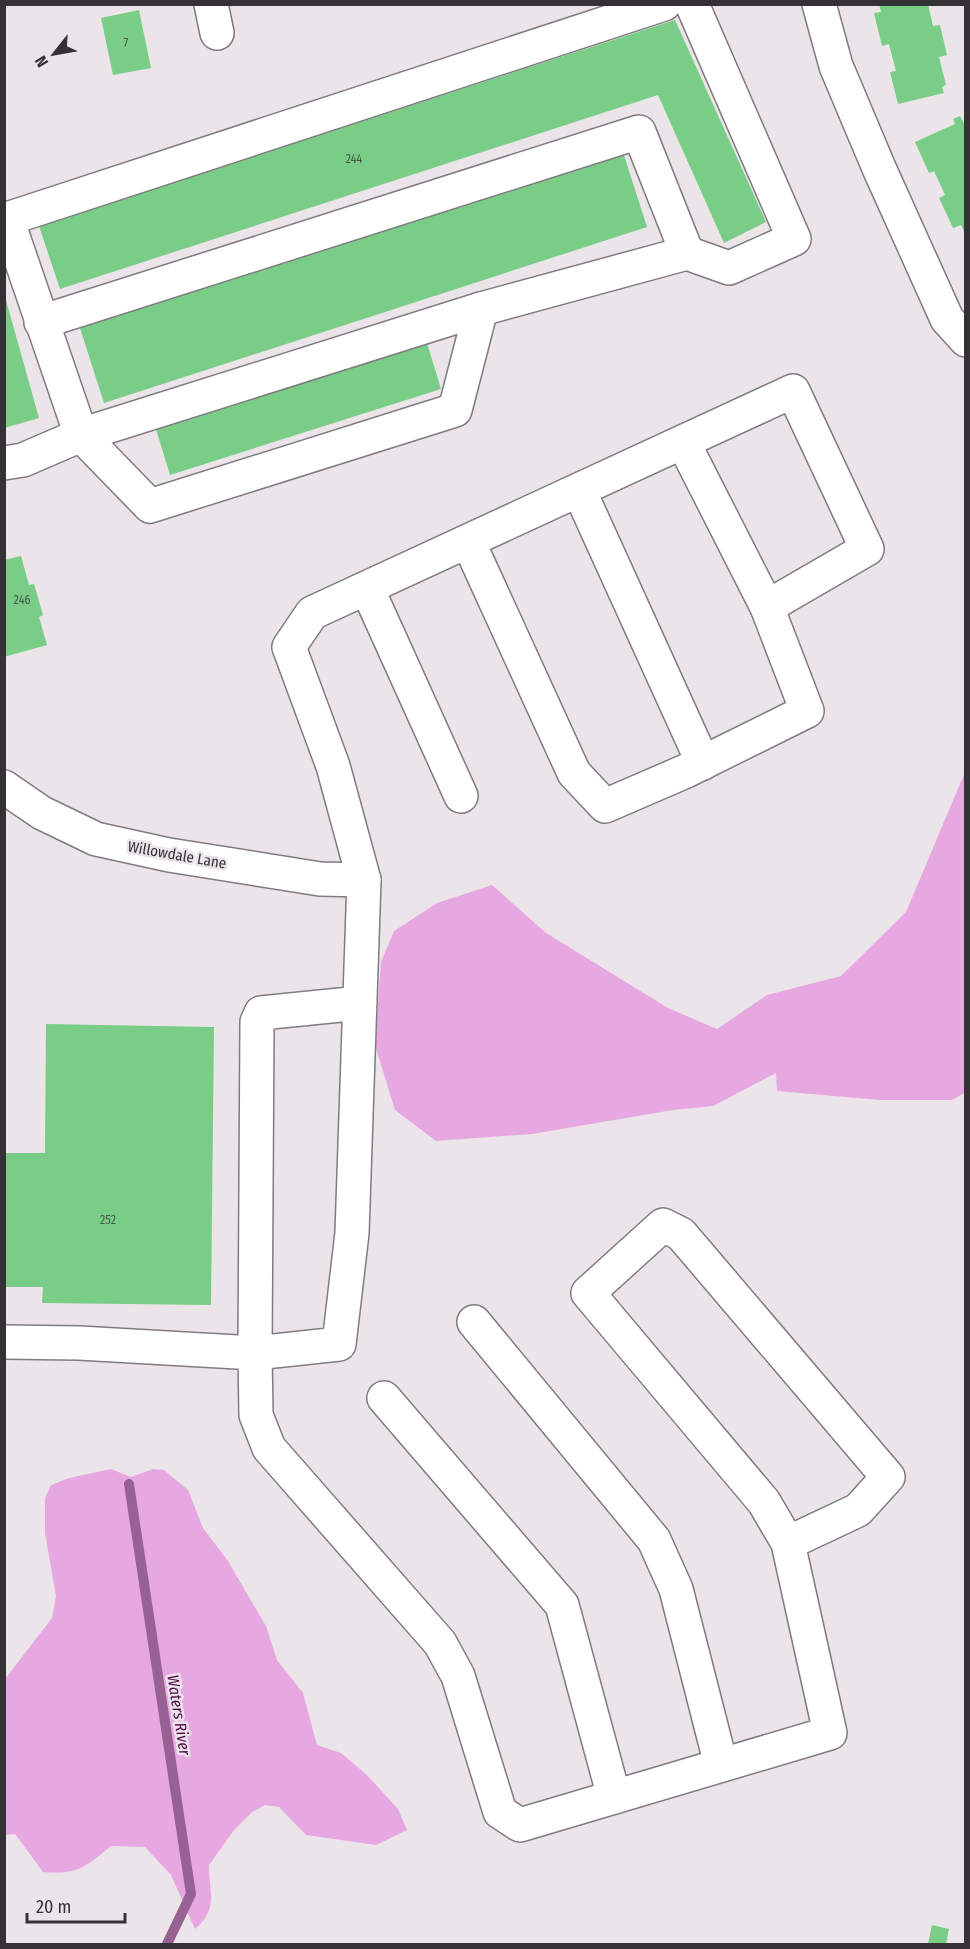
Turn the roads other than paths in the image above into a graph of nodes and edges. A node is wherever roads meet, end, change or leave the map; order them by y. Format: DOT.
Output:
graph roads {
  1 [pos="664,4"];
  2 [pos="692,4"];
  3 [pos="819,4"];
  4 [pos="687,253"];
  5 [pos="481,309"];
  6 [pos="41,322"];
  7 [pos="966,340"];
  8 [pos="81,435"];
  9 [pos="683,442"];
  10 [pos="4,463"];
  11 [pos="579,490"];
  12 [pos="468,541"];
  13 [pos="367,588"];
  14 [pos="766,607"];
  15 [pos="703,763"];
  16 [pos="4,787"];
  17 [pos="460,796"];
  18 [pos="364,880"];
  19 [pos="360,1003"];
  20 [pos="474,1322"];
  21 [pos="4,1342"];
  22 [pos="255,1353"];
  23 [pos="384,1398"];
  24 [pos="788,1543"];
  25 [pos="722,1765"];
  26 [pos="614,1797"];
  1 -- 6 [label="street"];
  2 -- 4 [label="street"];
  3 -- 7 [label="street"];
  4 -- 5 [label="street"];
  4 -- 6 [label="street"];
  5 -- 8 [label="street"];
  5 -- 8 [label="street"];
  6 -- 8 [label="street"];
  8 -- 10 [label="street"];
  9 -- 11 [label="street"];
  9 -- 14 [label="street"];
  9 -- 14 [label="street"];
  11 -- 12 [label="street"];
  11 -- 15 [label="street"];
  12 -- 13 [label="street"];
  12 -- 15 [label="street"];
  13 -- 17 [label="street"];
  13 -- 18 [label="street"];
  14 -- 15 [label="street"];
  16 -- 18 [label="street, Willowdale Lane"];
  18 -- 19 [label="street"];
  19 -- 22 [label="street"];
  19 -- 22 [label="street"];
  20 -- 25 [label="street"];
  21 -- 22 [label="street"];
  22 -- 26 [label="street"];
  23 -- 26 [label="street"];
  24 -- 24 [label="street"];
  24 -- 25 [label="street"];
  25 -- 26 [label="street"];
}
